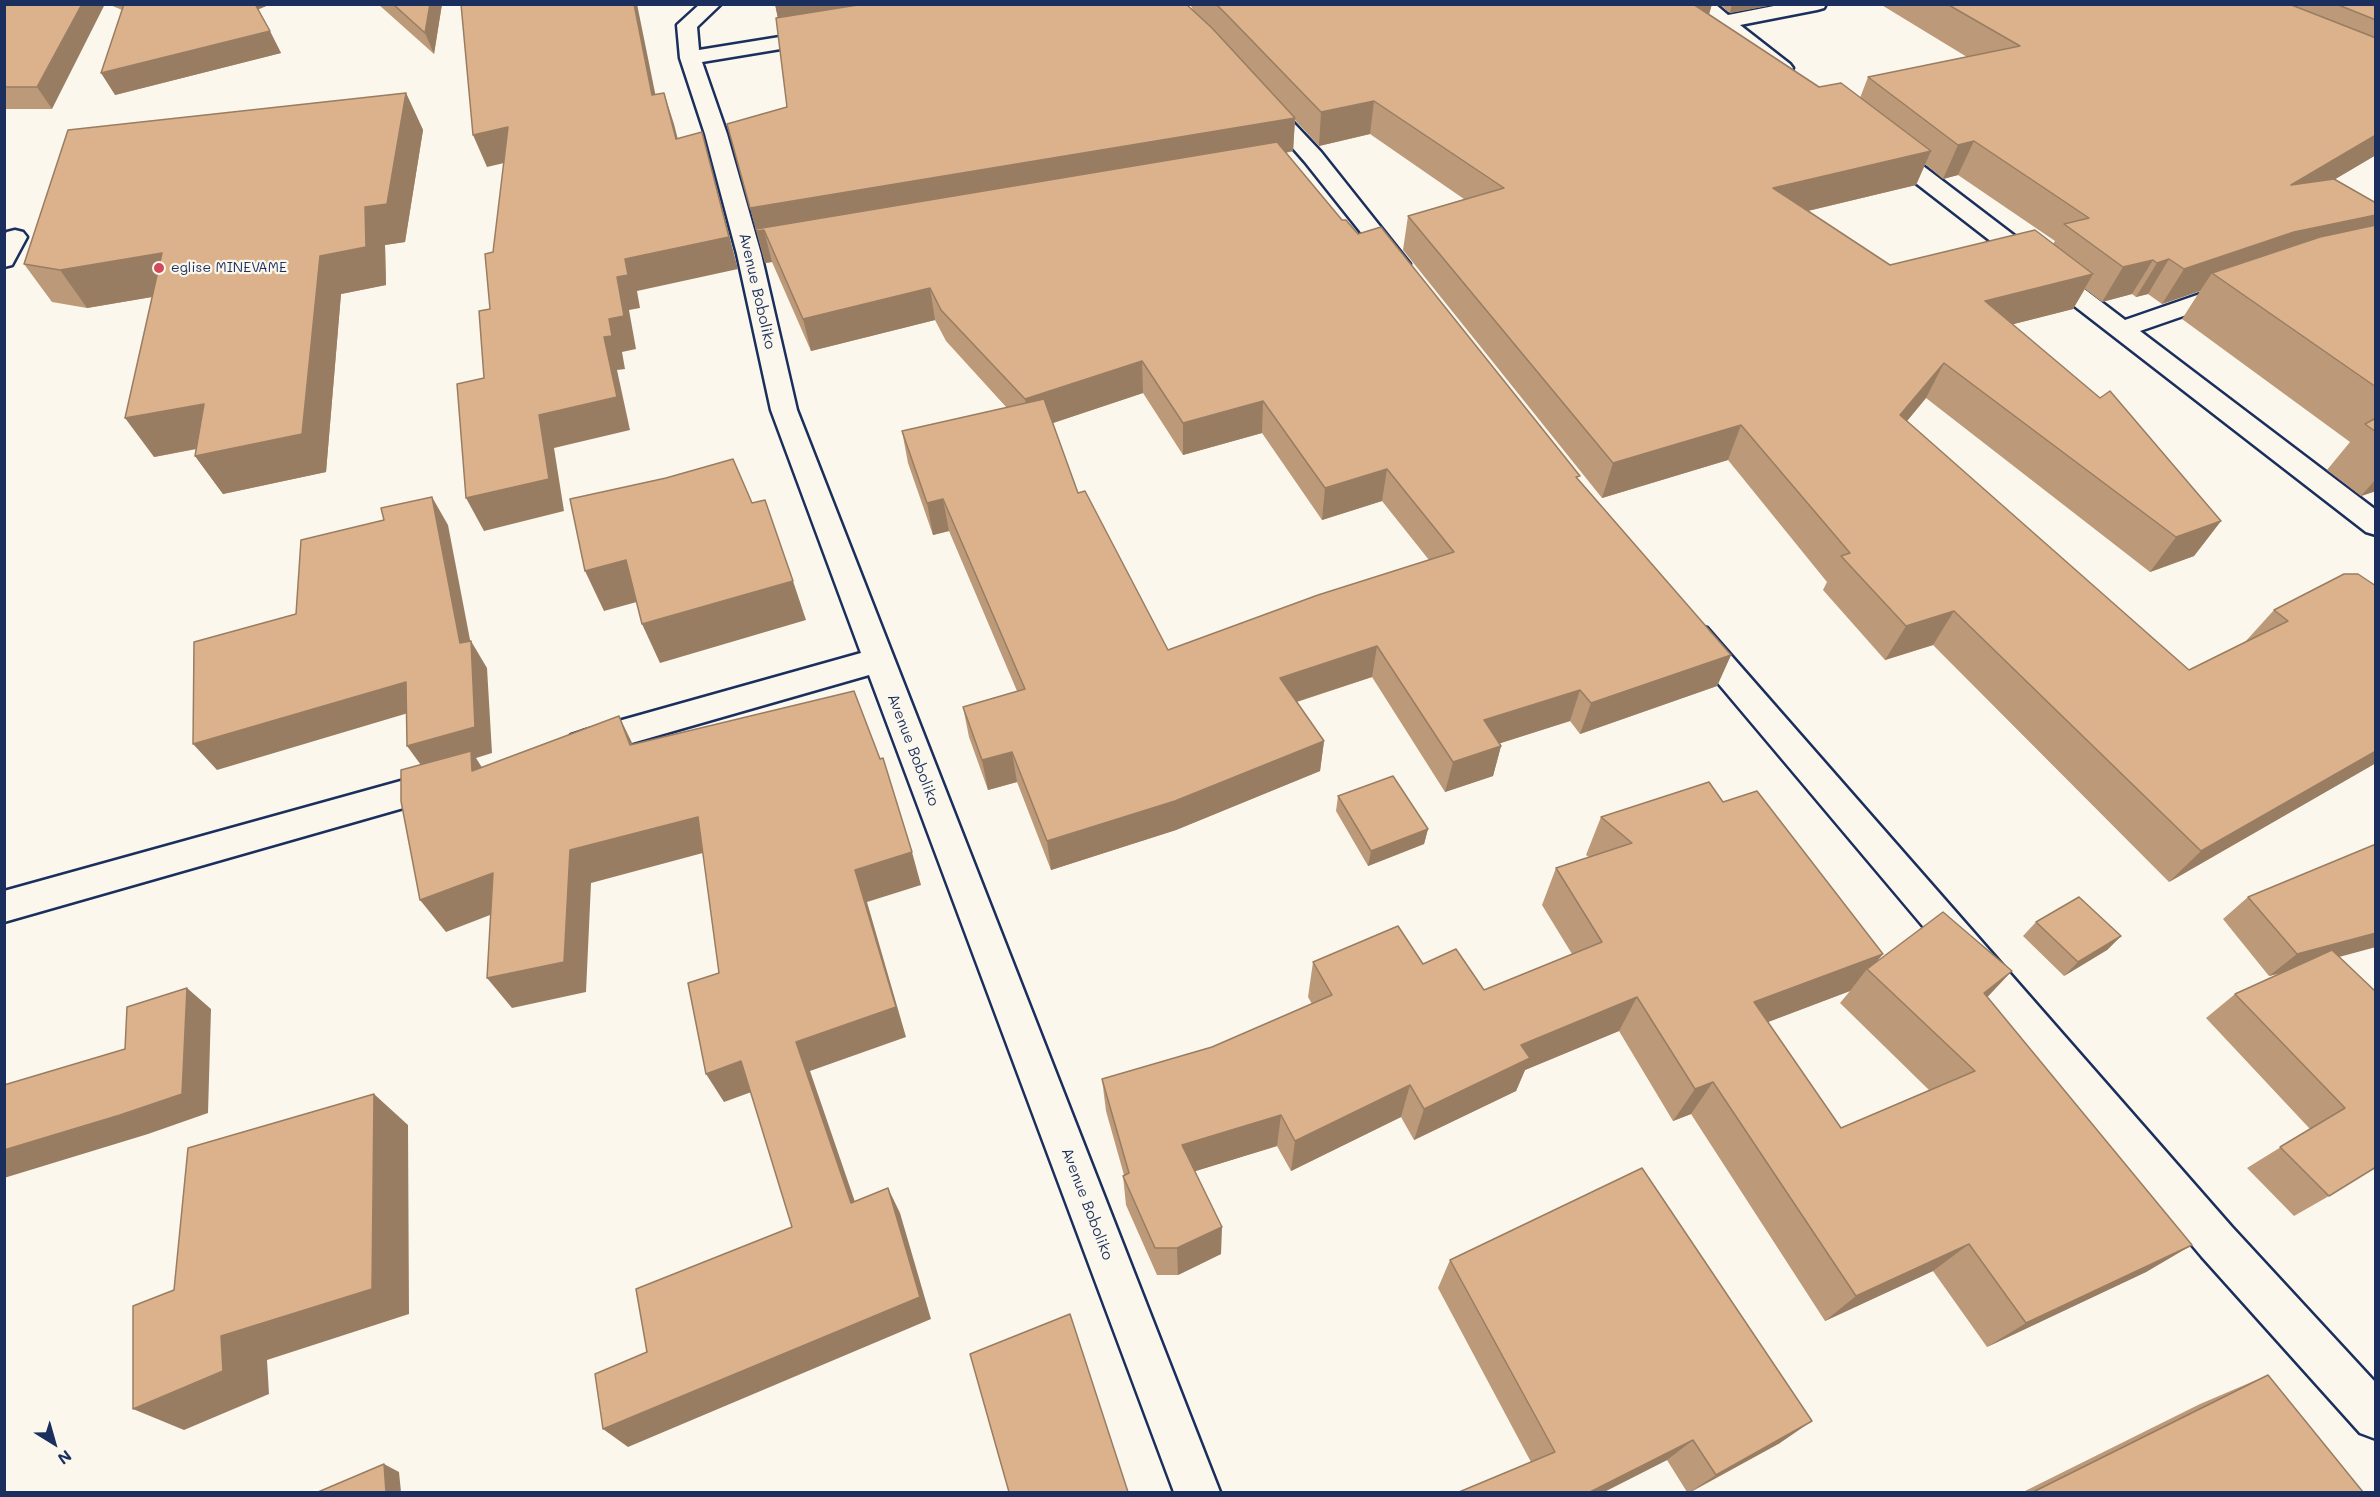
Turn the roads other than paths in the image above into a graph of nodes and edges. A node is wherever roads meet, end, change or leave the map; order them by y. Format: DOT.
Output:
graph roads {
  1 [pos="712,4"];
  2 [pos="1702,4"];
  3 [pos="1817,4"];
  4 [pos="1724,22"];
  5 [pos="844,33"];
  6 [pos="690,58"];
  7 [pos="1244,80"];
  8 [pos="1799,80"];
  9 [pos="1865,132"];
  10 [pos="15,237"];
  11 [pos="4,260"];
  12 [pos="2259,282"];
  13 [pos="1417,288"];
  14 [pos="2119,330"];
  15 [pos="2376,525"];
  16 [pos="1678,615"];
  17 [pos="879,660"];
  18 [pos="556,751"];
  19 [pos="476,774"];
  20 [pos="4,907"];
  21 [pos="2376,1417"];
  22 [pos="1197,1492"];
  1 -- 6 [label="street, Avenue Boboliko"];
  2 -- 4 [label="street"];
  3 -- 4 [label="street"];
  4 -- 8 [label="street"];
  5 -- 6 [label="street"];
  6 -- 17 [label="street, Avenue Boboliko"];
  7 -- 13 [label="street"];
  9 -- 14 [label="street"];
  10 -- 11 [label="street"];
  12 -- 14 [label="street"];
  14 -- 15 [label="street"];
  16 -- 21 [label="street"];
  17 -- 18 [label="street"];
  17 -- 22 [label="street, Avenue Boboliko"];
  19 -- 20 [label="street"];
}
